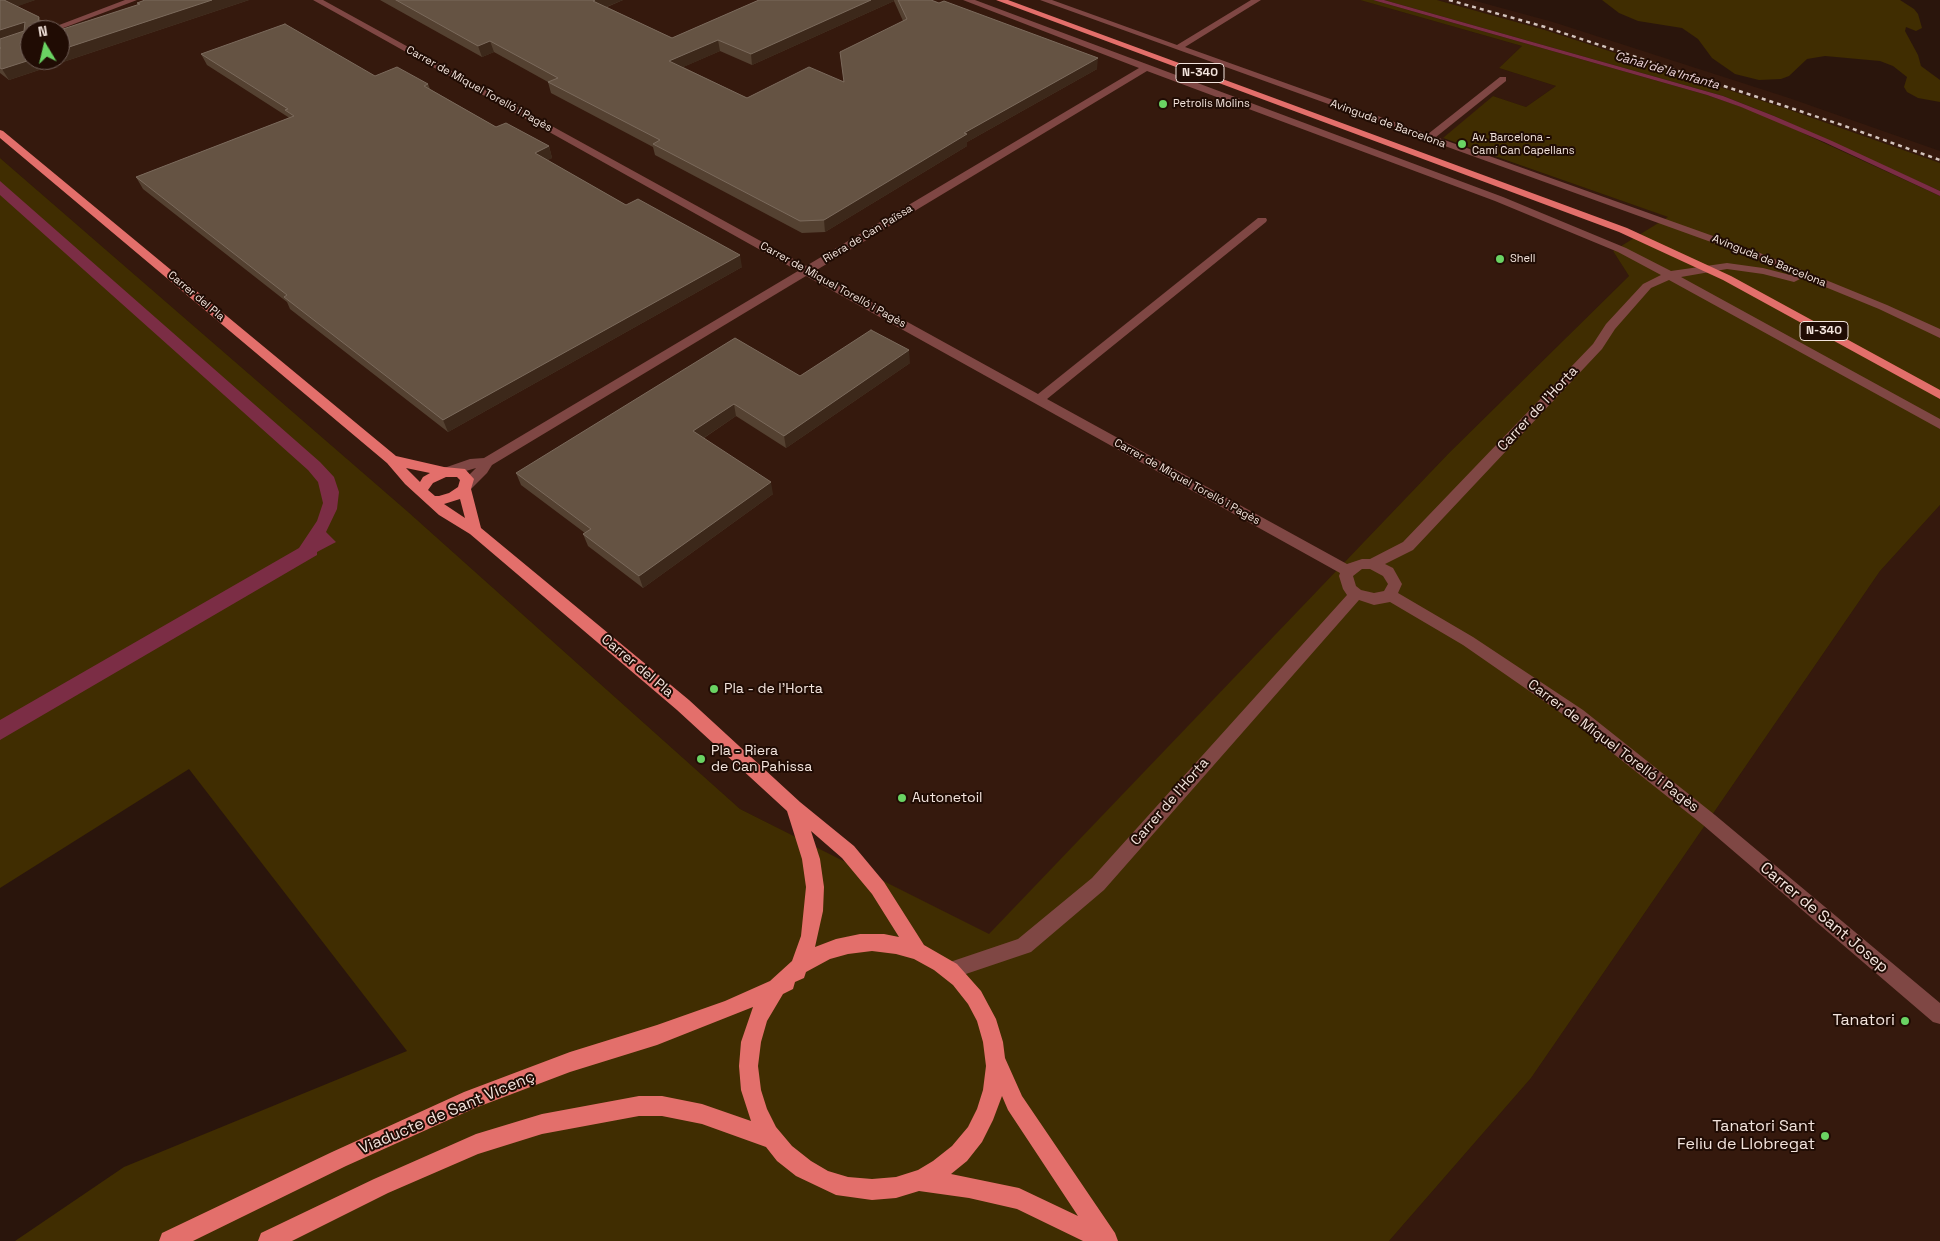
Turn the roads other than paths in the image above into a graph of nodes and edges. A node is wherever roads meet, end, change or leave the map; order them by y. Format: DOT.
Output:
graph roads {
  1 [pos="133,0"];
  2 [pos="317,0"];
  3 [pos="966,0"];
  4 [pos="1000,0"];
  5 [pos="1044,0"];
  6 [pos="1257,0"];
  7 [pos="70,23"];
  8 [pos="1178,48"];
  9 [pos="1147,67"];
  10 [pos="1503,79"];
  11 [pos="0,133"];
  12 [pos="1429,138"];
  13 [pos="1400,147"];
  14 [pos="1499,199"];
  15 [pos="1262,220"];
  16 [pos="1708,269"];
  17 [pos="806,271"];
  18 [pos="1670,275"];
  19 [pos="1844,291"];
  20 [pos="1940,334"];
  21 [pos="1940,395"];
  22 [pos="1038,400"];
  23 [pos="1940,425"];
  24 [pos="392,460"];
  25 [pos="487,462"];
  26 [pos="446,472"];
  27 [pos="465,488"];
  28 [pos="421,490"];
  29 [pos="432,500"];
  30 [pos="475,530"];
  31 [pos="1372,564"];
  32 [pos="1348,571"];
  33 [pos="1356,594"];
  34 [pos="1390,594"];
  35 [pos="794,807"];
  36 [pos="1709,820"];
  37 [pos="916,947"];
  38 [pos="954,969"];
  39 [pos="792,977"];
  40 [pos="1940,1016"];
  41 [pos="997,1063"];
  42 [pos="766,1137"];
  43 [pos="917,1180"];
  44 [pos="170,1241"];
  45 [pos="270,1241"];
  46 [pos="1106,1241"];
  1 -- 7 [label="street"];
  2 -- 17 [label="street, Carrer de Miquel Torelló i Pagès"];
  3 -- 9 [label="street, Avinguda de Barcelona"];
  4 -- 13 [label="main road, Avinguda de Barcelona / N-340"];
  5 -- 8 [label="street, Avinguda de Barcelona"];
  6 -- 8 [label="street"];
  8 -- 12 [label="street, Avinguda de Barcelona"];
  9 -- 14 [label="street, Avinguda de Barcelona"];
  9 -- 17 [label="street, Riera de Can Païssa"];
  10 -- 12 [label="street"];
  11 -- 24 [label="main road, Carrer del Pla"];
  12 -- 19 [label="street, Avinguda de Barcelona"];
  13 -- 14 [label="street, Avinguda de Barcelona"];
  13 -- 16 [label="main road, Avinguda de Barcelona / N-340"];
  14 -- 18 [label="street, Avinguda de Barcelona"];
  15 -- 22 [label="street"];
  16 -- 18 [label="street, Carrer de l'Horta"];
  16 -- 19 [label="street, Avinguda de Barcelona"];
  16 -- 21 [label="main road, Avinguda de Barcelona / N-340"];
  17 -- 22 [label="street, Carrer de Miquel Torelló i Pagès"];
  17 -- 25 [label="street, Riera de Can Païssa"];
  18 -- 23 [label="street, Avinguda de Barcelona"];
  18 -- 31 [label="street, Carrer de l'Horta"];
  19 -- 20 [label="street, Avinguda de Barcelona"];
  22 -- 32 [label="street, Carrer de Miquel Torelló i Pagès"];
  24 -- 26 [label="main road, Carrer del Pla"];
  24 -- 28 [label="main road, Carrer del Pla"];
  25 -- 26 [label="street, Riera de Can Païssa"];
  25 -- 27 [label="street, Riera de Can Païssa"];
  26 -- 27 [label="main road, Carrer del Pla"];
  26 -- 28 [label="main road"];
  27 -- 29 [label="main road"];
  27 -- 30 [label="main road, Carrer del Pla"];
  28 -- 29 [label="main road, Carrer del Pla"];
  29 -- 30 [label="main road, Carrer del Pla"];
  30 -- 35 [label="main road, Carrer del Pla"];
  31 -- 32 [label="street"];
  31 -- 34 [label="street"];
  32 -- 33 [label="street"];
  33 -- 34 [label="street"];
  33 -- 38 [label="street, Carrer de l'Horta"];
  34 -- 36 [label="street, Carrer de Miquel Torelló i Pagès"];
  35 -- 37 [label="main road, Carrer del Pla"];
  35 -- 39 [label="main road"];
  36 -- 40 [label="street, Carrer de Sant Josep"];
  37 -- 38 [label="main road"];
  37 -- 39 [label="main road"];
  38 -- 41 [label="main road"];
  39 -- 42 [label="main road"];
  39 -- 44 [label="main road, Viaducte de Sant Vicenç"];
  41 -- 43 [label="main road"];
  41 -- 46 [label="main road"];
  42 -- 43 [label="main road"];
  42 -- 45 [label="main road"];
  43 -- 46 [label="main road"];
}
